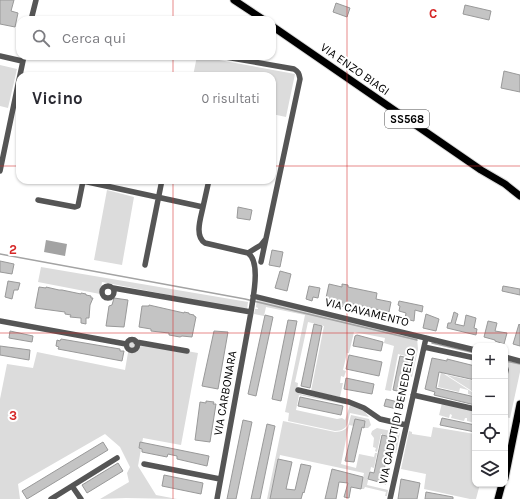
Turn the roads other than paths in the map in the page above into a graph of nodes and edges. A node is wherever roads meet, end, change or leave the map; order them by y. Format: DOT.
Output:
graph roads {
  1 [pos="36,0"];
  2 [pos="234,0"];
  3 [pos="32,16"];
  4 [pos="258,16"];
  5 [pos="276,29"];
  6 [pos="0,56"];
  7 [pos="16,58"];
  8 [pos="23,60"];
  9 [pos="243,60"];
  10 [pos="20,72"];
  11 [pos="16,93"];
  12 [pos="0,171"];
  13 [pos="82,184"];
  14 [pos="97,184"];
  15 [pos="161,184"];
  16 [pos="208,184"];
  17 [pos="505,184"];
  18 [pos="520,187"];
  19 [pos="520,196"];
  20 [pos="159,197"];
  21 [pos="38,200"];
  22 [pos="203,207"];
  23 [pos="266,240"];
  24 [pos="248,252"];
  25 [pos="261,262"];
  26 [pos="145,265"];
  27 [pos="113,288"];
  28 [pos="253,296"];
  29 [pos="251,312"];
  30 [pos="0,321"];
  31 [pos="426,338"];
  32 [pos="136,342"];
  33 [pos="126,344"];
  34 [pos="424,347"];
  35 [pos="472,349"];
  36 [pos="187,351"];
  37 [pos="472,357"];
  38 [pos="508,358"];
  39 [pos="520,361"];
  40 [pos="298,390"];
  41 [pos="413,395"];
  42 [pos="520,404"];
  43 [pos="472,407"];
  44 [pos="406,425"];
  45 [pos="117,458"];
  46 [pos="508,461"];
  47 [pos="144,464"];
  48 [pos="220,479"];
  49 [pos="72,486"];
  50 [pos="502,487"];
  51 [pos="503,487"];
  52 [pos="51,499"];
  53 [pos="81,499"];
  54 [pos="216,499"];
  55 [pos="390,499"];
  56 [pos="498,499"];
  57 [pos="502,499"];
  1 -- 3 [label="street"];
  2 -- 4 [label="main road"];
  5 -- 17 [label="main road, VIA ENZO BIAGI / SS568"];
  6 -- 7 [label="street"];
  8 -- 10 [label="street"];
  9 -- 23 [label="street"];
  11 -- 12 [label="street"];
  13 -- 21 [label="street"];
  14 -- 20 [label="street"];
  15 -- 20 [label="street"];
  16 -- 22 [label="street"];
  17 -- 18 [label="main road, VIA ENZO BIAGI / SS568"];
  17 -- 19 [label="main road, VIA ENZO BIAGI / SS568"];
  20 -- 22 [label="street"];
  20 -- 26 [label="street"];
  22 -- 24 [label="street"];
  23 -- 24 [label="street"];
  23 -- 25 [label="street"];
  24 -- 28 [label="street, VIA CARBONARA"];
  27 -- 29 [label="street"];
  28 -- 29 [label="street, VIA CARBONARA"];
  28 -- 31 [label="street, VIA CAVAMENTO"];
  29 -- 48 [label="street, VIA CARBONARA"];
  30 -- 33 [label="street"];
  31 -- 34 [label="street, VIA CADUTI DI BENEDELLO"];
  31 -- 35 [label="street, VIA CAVAMENTO"];
  32 -- 33 [label="street"];
  32 -- 33 [label="street"];
  32 -- 36 [label="street"];
  34 -- 37 [label="street"];
  34 -- 41 [label="street, VIA CADUTI DI BENEDELLO"];
  38 -- 39 [label="street"];
  40 -- 44 [label="street"];
  41 -- 43 [label="street"];
  41 -- 44 [label="street, VIA CADUTI DI BENEDELLO"];
  42 -- 46 [label="main road"];
  44 -- 55 [label="street, VIA CADUTI DI BENEDELLO"];
  45 -- 49 [label="street"];
  47 -- 48 [label="street"];
  48 -- 54 [label="street, VIA CARBONARA"];
  49 -- 52 [label="street"];
  49 -- 53 [label="street"];
  50 -- 56 [label="main road"];
  51 -- 57 [label="main road"];
}
